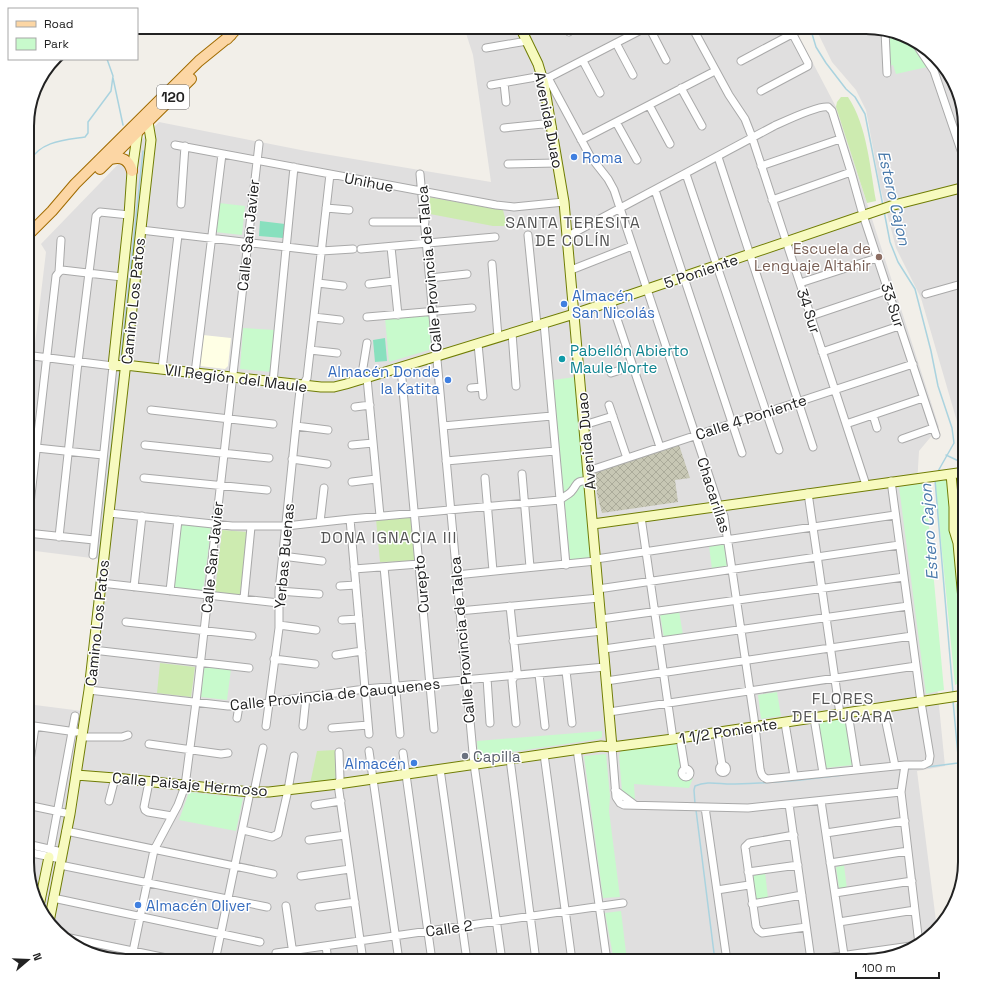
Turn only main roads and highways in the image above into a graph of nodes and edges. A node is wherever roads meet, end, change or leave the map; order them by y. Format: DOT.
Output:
graph roads {
  1 [pos="232,34"];
  2 [pos="145,120"];
  3 [pos="110,159"];
  4 [pos="132,172"];
  5 [pos="52,211"];
  6 [pos="34,229"];
  1 -- 2 [label="main road, 120"];
  2 -- 3 [label="main road, 120"];
  2 -- 5 [label="main road, 120"];
  3 -- 4 [label="main road"];
  3 -- 5 [label="main road, 120"];
  5 -- 6 [label="main road, 120"];
}
